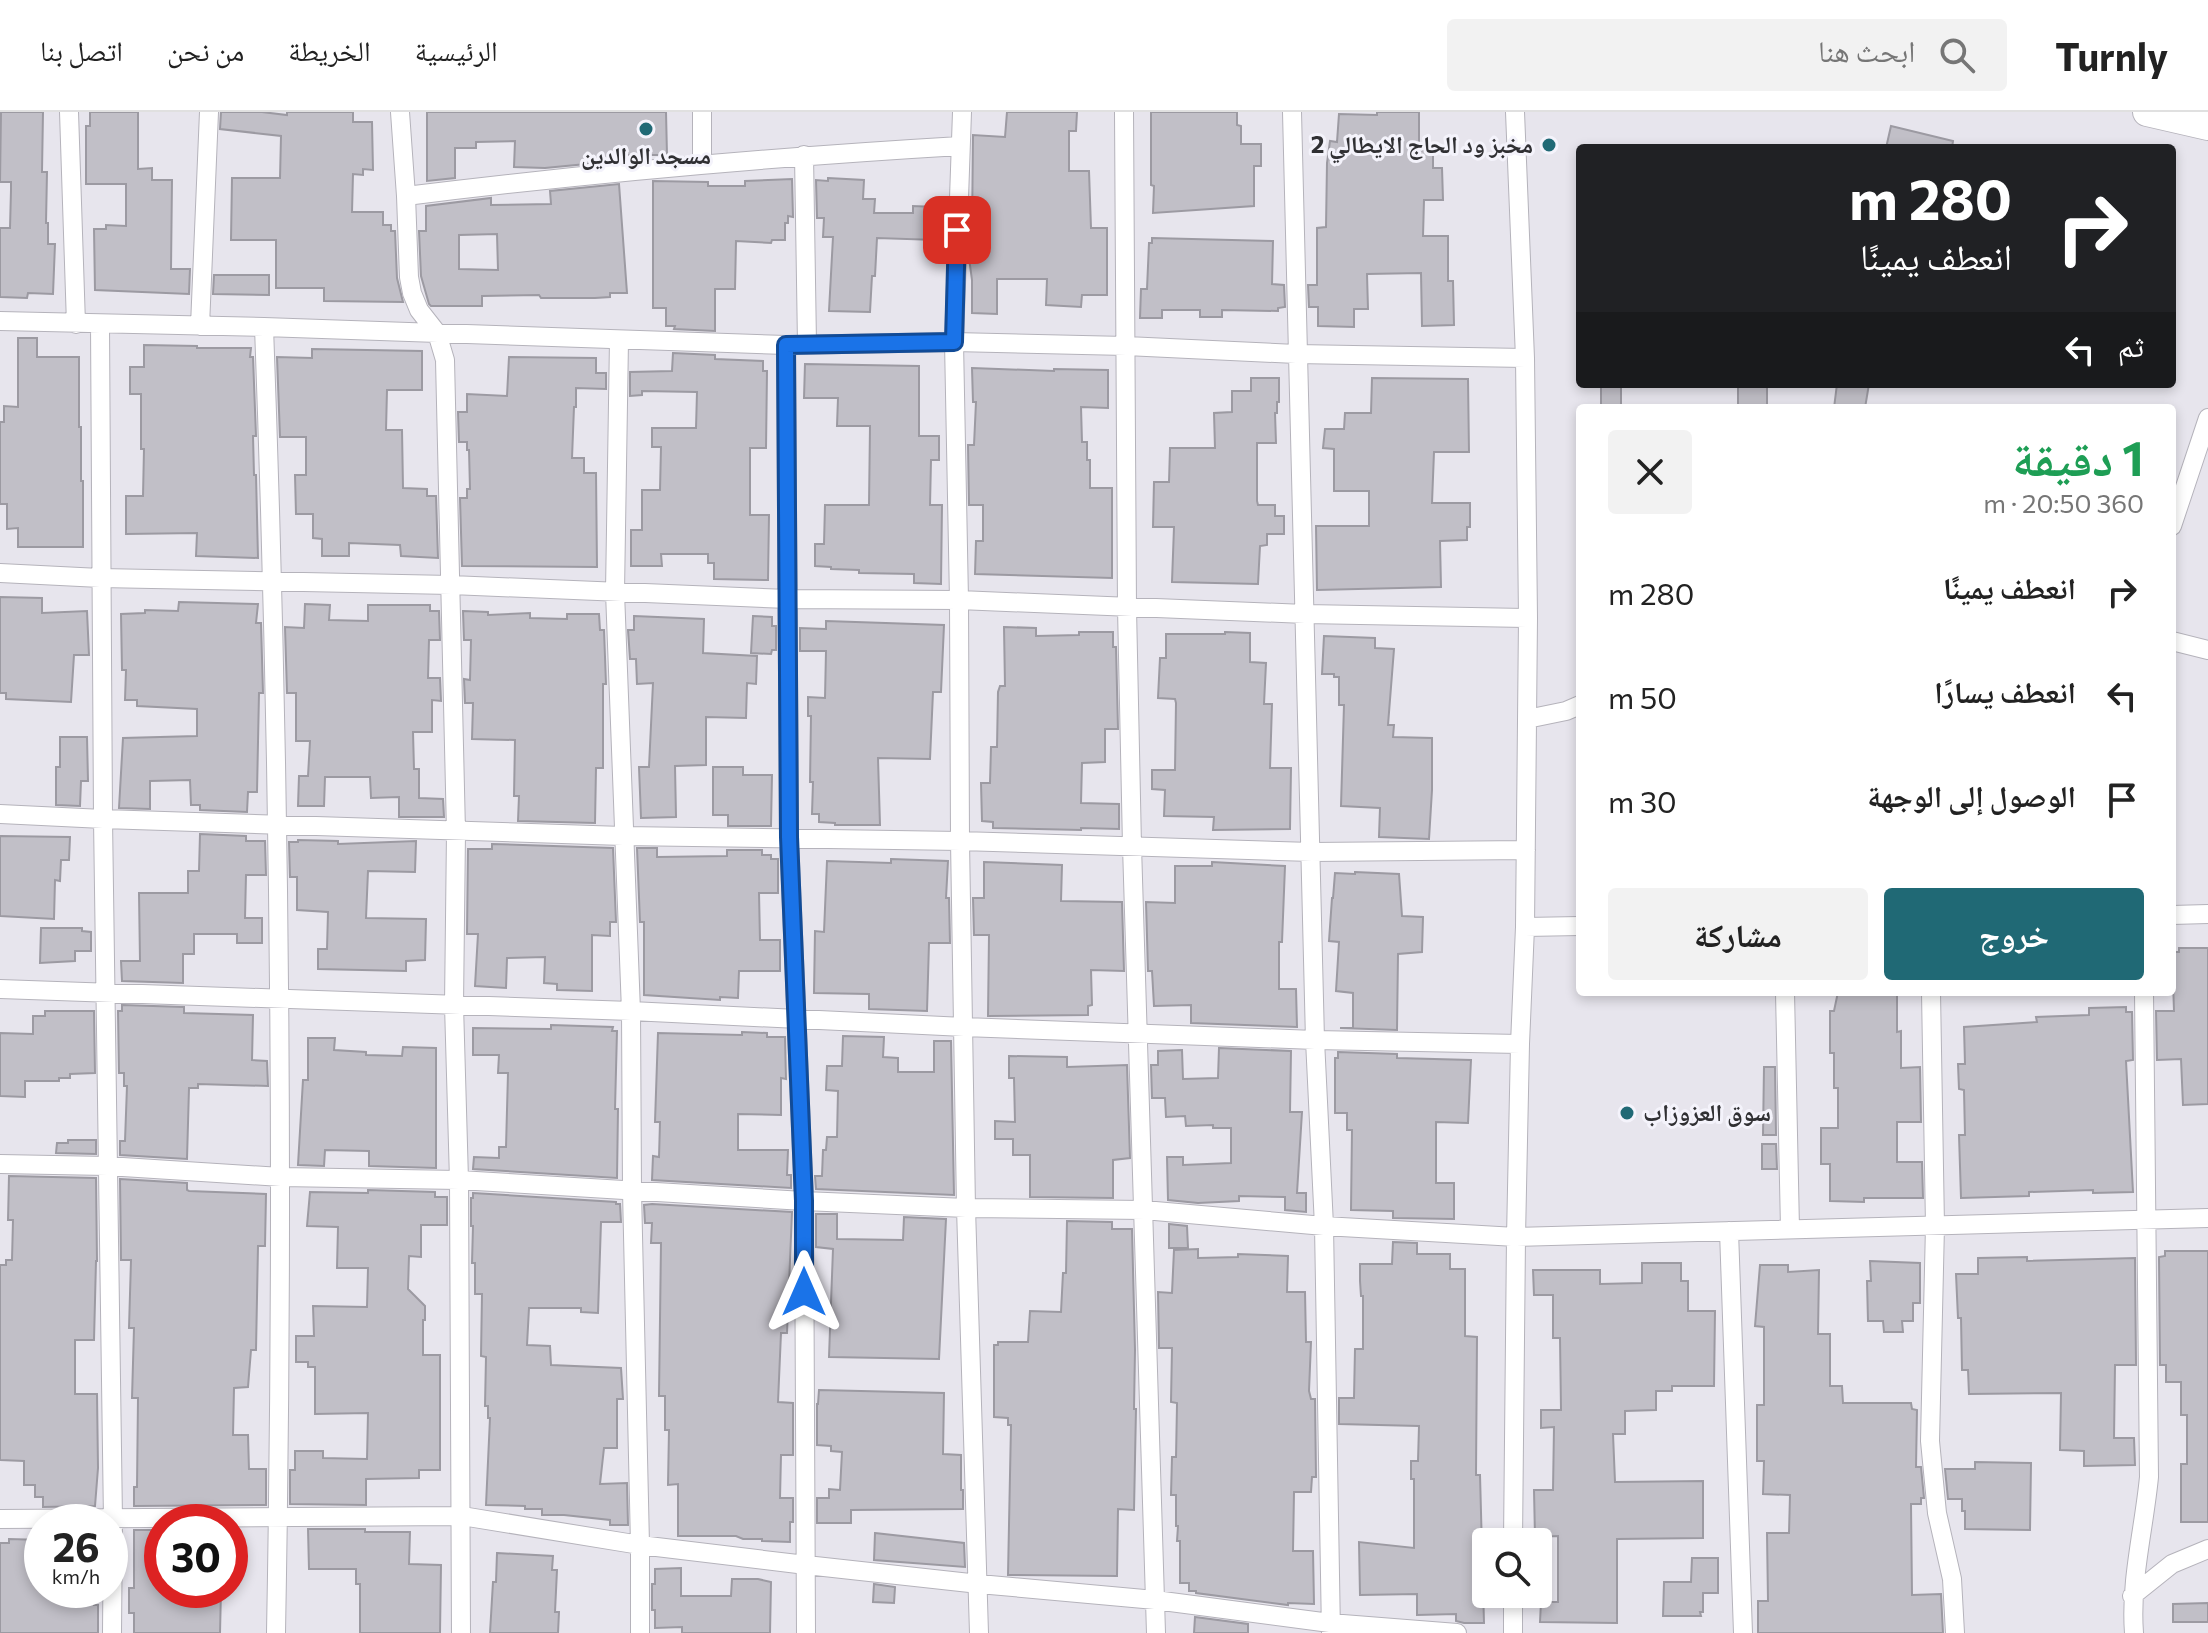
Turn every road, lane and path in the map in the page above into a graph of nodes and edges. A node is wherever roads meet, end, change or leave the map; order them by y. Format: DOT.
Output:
graph roads {
  1 [pos="69,112"];
  2 [pos="209,112"];
  3 [pos="400,112"];
  4 [pos="702,112"];
  5 [pos="962,112"];
  6 [pos="1124,112"];
  7 [pos="1292,112"];
  8 [pos="1515,112"];
  9 [pos="2147,112"];
  10 [pos="2208,126"];
  11 [pos="960,146"];
  12 [pos="804,155"];
  13 [pos="702,164"];
  14 [pos="406,196"];
  15 [pos="0,321"];
  16 [pos="76,324"];
  17 [pos="100,324"];
  18 [pos="200,326"];
  19 [pos="264,327"];
  20 [pos="437,333"];
  21 [pos="619,340"];
  22 [pos="954,342"];
  23 [pos="807,344"];
  24 [pos="786,345"];
  25 [pos="1126,346"];
  26 [pos="1296,354"];
  27 [pos="1525,358"];
  28 [pos="2208,418"];
  29 [pos="2176,514"];
  30 [pos="0,573"];
  31 [pos="100,578"];
  32 [pos="274,581"];
  33 [pos="451,585"];
  34 [pos="615,592"];
  35 [pos="788,599"];
  36 [pos="959,600"];
  37 [pos="1127,608"];
  38 [pos="1305,614"];
  39 [pos="1528,618"];
  40 [pos="2176,642"];
  41 [pos="2208,650"];
  42 [pos="1576,707"];
  43 [pos="1527,719"];
  44 [pos="0,814"];
  45 [pos="103,819"];
  46 [pos="277,825"];
  47 [pos="456,832"];
  48 [pos="623,836"];
  49 [pos="789,837"];
  50 [pos="960,841"];
  51 [pos="1132,846"];
  52 [pos="1526,850"];
  53 [pos="1312,852"];
  54 [pos="2208,914"];
  55 [pos="2176,915"];
  56 [pos="1576,926"];
  57 [pos="1525,927"];
  58 [pos="0,989"];
  59 [pos="106,994"];
  60 [pos="1785,996"];
  61 [pos="1931,996"];
  62 [pos="2144,996"];
  63 [pos="279,999"];
  64 [pos="454,1005"];
  65 [pos="631,1011"];
  66 [pos="797,1019"];
  67 [pos="964,1027"];
  68 [pos="1139,1032"];
  69 [pos="1315,1040"];
  70 [pos="1520,1044"];
  71 [pos="0,1164"];
  72 [pos="107,1166"];
  73 [pos="281,1177"];
  74 [pos="459,1180"];
  75 [pos="632,1191"];
  76 [pos="804,1201"];
  77 [pos="966,1208"];
  78 [pos="1144,1210"];
  79 [pos="2208,1218"];
  80 [pos="2146,1219"];
  81 [pos="1324,1226"];
  82 [pos="1935,1226"];
  83 [pos="1790,1229"];
  84 [pos="1729,1231"];
  85 [pos="1516,1237"];
  86 [pos="113,1504"];
  87 [pos="462,1516"];
  88 [pos="278,1517"];
  89 [pos="0,1519"];
  90 [pos="24,1519"];
  91 [pos="128,1520"];
  92 [pos="1513,1528"];
  93 [pos="640,1545"];
  94 [pos="2208,1549"];
  95 [pos="806,1565"];
  96 [pos="979,1584"];
  97 [pos="2132,1596"];
  98 [pos="1155,1600"];
  99 [pos="112,1608"];
  100 [pos="1513,1608"];
  101 [pos="1331,1628"];
  102 [pos="112,1633"];
  103 [pos="276,1633"];
  104 [pos="461,1633"];
  105 [pos="640,1633"];
  106 [pos="806,1633"];
  107 [pos="979,1633"];
  108 [pos="1156,1633"];
  109 [pos="1457,1633"];
  110 [pos="1513,1633"];
  111 [pos="1743,1633"];
  112 [pos="1955,1633"];
  113 [pos="2134,1633"];
  1 -- 16 [label="street"];
  2 -- 18 [label="street"];
  3 -- 14 [label="street"];
  4 -- 13 [label="street"];
  5 -- 11 [label="street"];
  6 -- 25 [label="street"];
  7 -- 26 [label="street"];
  8 -- 27 [label="street"];
  9 -- 10 [label="main road"];
  11 -- 12 [label="street"];
  11 -- 22 [label="street"];
  12 -- 13 [label="street"];
  12 -- 23 [label="street"];
  13 -- 14 [label="street"];
  14 -- 20 [label="street"];
  15 -- 16 [label="street"];
  16 -- 17 [label="street"];
  17 -- 18 [label="street"];
  17 -- 31 [label="street"];
  18 -- 19 [label="street"];
  19 -- 20 [label="street"];
  19 -- 32 [label="street"];
  20 -- 21 [label="street"];
  20 -- 33 [label="street"];
  21 -- 24 [label="street"];
  21 -- 34 [label="street"];
  22 -- 23 [label="street"];
  22 -- 25 [label="street"];
  22 -- 36 [label="street"];
  23 -- 24 [label="street"];
  24 -- 35 [label="street"];
  25 -- 26 [label="street"];
  25 -- 37 [label="street"];
  26 -- 27 [label="street"];
  26 -- 38 [label="street"];
  27 -- 39 [label="street"];
  28 -- 29 [label="street"];
  30 -- 31 [label="street"];
  31 -- 32 [label="street"];
  31 -- 45 [label="street"];
  32 -- 33 [label="street"];
  32 -- 46 [label="street"];
  33 -- 34 [label="street"];
  33 -- 47 [label="street"];
  34 -- 35 [label="street"];
  34 -- 48 [label="street"];
  35 -- 36 [label="street"];
  35 -- 49 [label="street"];
  36 -- 37 [label="street"];
  36 -- 50 [label="street"];
  37 -- 38 [label="street"];
  37 -- 51 [label="street"];
  38 -- 39 [label="street"];
  38 -- 53 [label="street"];
  39 -- 43 [label="street"];
  40 -- 41 [label="street"];
  42 -- 43 [label="street"];
  43 -- 52 [label="street"];
  44 -- 45 [label="street"];
  45 -- 46 [label="street"];
  45 -- 59 [label="street"];
  46 -- 47 [label="street"];
  46 -- 63 [label="street"];
  47 -- 48 [label="street"];
  47 -- 64 [label="street"];
  48 -- 49 [label="street"];
  48 -- 65 [label="street"];
  49 -- 50 [label="street"];
  49 -- 66 [label="street"];
  50 -- 51 [label="street"];
  50 -- 67 [label="street"];
  51 -- 53 [label="street"];
  51 -- 68 [label="street"];
  52 -- 53 [label="street"];
  52 -- 57 [label="street"];
  53 -- 69 [label="street"];
  54 -- 55 [label="street"];
  56 -- 57 [label="street"];
  57 -- 70 [label="street"];
  58 -- 59 [label="street"];
  59 -- 63 [label="street"];
  59 -- 72 [label="street"];
  60 -- 83 [label="street"];
  61 -- 82 [label="street"];
  62 -- 80 [label="street"];
  63 -- 64 [label="street"];
  63 -- 73 [label="street"];
  64 -- 65 [label="street"];
  64 -- 74 [label="street"];
  65 -- 66 [label="street"];
  65 -- 75 [label="street"];
  66 -- 67 [label="street"];
  66 -- 76 [label="street"];
  67 -- 68 [label="street"];
  67 -- 77 [label="street"];
  68 -- 69 [label="street"];
  68 -- 78 [label="street"];
  69 -- 70 [label="street"];
  69 -- 81 [label="street"];
  70 -- 85 [label="street"];
  71 -- 72 [label="street"];
  72 -- 73 [label="street"];
  72 -- 86 [label="street"];
  73 -- 74 [label="street"];
  73 -- 88 [label="street"];
  74 -- 75 [label="street"];
  74 -- 87 [label="street"];
  75 -- 76 [label="street"];
  75 -- 93 [label="street"];
  76 -- 77 [label="street"];
  76 -- 95 [label="street"];
  77 -- 78 [label="street"];
  77 -- 96 [label="street"];
  78 -- 81 [label="street"];
  78 -- 98 [label="street"];
  79 -- 80 [label="street"];
  80 -- 82 [label="street"];
  80 -- 97 [label="street"];
  81 -- 85 [label="street"];
  81 -- 101 [label="street"];
  82 -- 83 [label="street"];
  82 -- 112 [label="street"];
  83 -- 84 [label="street"];
  84 -- 85 [label="street"];
  84 -- 111 [label="street"];
  85 -- 92 [label="street"];
  87 -- 88 [label="street"];
  87 -- 93 [label="street"];
  87 -- 104 [label="street"];
  88 -- 91 [label="street"];
  88 -- 103 [label="street"];
  89 -- 90 [label="street"];
  93 -- 95 [label="street"];
  93 -- 105 [label="street"];
  94 -- 97 [label="street"];
  95 -- 96 [label="street"];
  95 -- 106 [label="street"];
  96 -- 98 [label="street"];
  96 -- 107 [label="street"];
  97 -- 113 [label="street"];
  98 -- 101 [label="street"];
  98 -- 108 [label="street"];
  99 -- 102 [label="street"];
  100 -- 110 [label="street"];
  101 -- 109 [label="street"];
}
